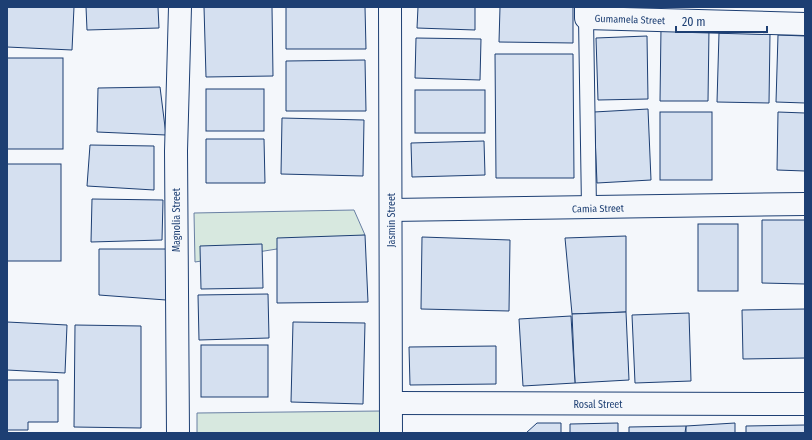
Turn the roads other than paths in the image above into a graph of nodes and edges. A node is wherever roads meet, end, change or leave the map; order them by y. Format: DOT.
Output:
graph roads {
  1 [pos="180,7"];
  2 [pos="390,7"];
  3 [pos="586,13"];
  4 [pos="805,24"];
  5 [pos="805,204"];
  6 [pos="589,208"];
  7 [pos="391,210"];
  8 [pos="391,403"];
  9 [pos="805,404"];
  10 [pos="178,433"];
  11 [pos="391,433"];
  1 -- 10 [label="street, Magnolia Street"];
  2 -- 7 [label="street, Jasmin Street"];
  3 -- 4 [label="street, Gumamela Street"];
  3 -- 6 [label="lane"];
  5 -- 6 [label="street, Camia Street"];
  6 -- 7 [label="street, Camia Street"];
  7 -- 8 [label="street, Jasmin Street"];
  8 -- 9 [label="street, Rosal Street"];
  8 -- 11 [label="street, Jasmin Street"];
}
